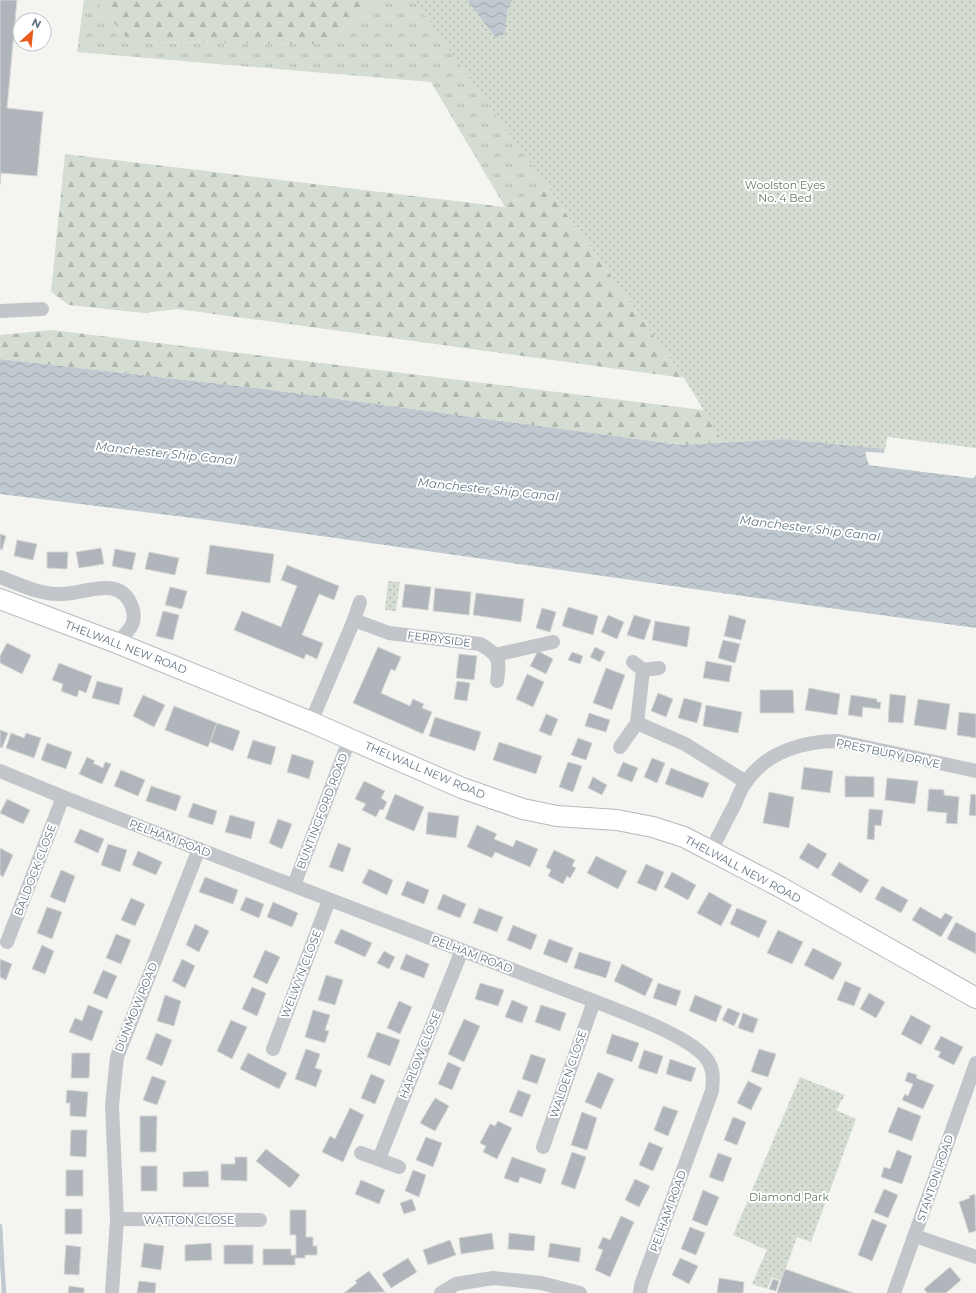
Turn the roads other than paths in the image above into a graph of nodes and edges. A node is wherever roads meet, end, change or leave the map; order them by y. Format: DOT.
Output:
graph roads {
  1 [pos="42,309"];
  2 [pos="0,311"];
  3 [pos="0,577"];
  4 [pos="0,599"];
  5 [pos="360,602"];
  6 [pos="354,620"];
  7 [pos="553,642"];
  8 [pos="117,643"];
  9 [pos="496,655"];
  10 [pos="659,668"];
  11 [pos="497,681"];
  12 [pos="311,722"];
  13 [pos="637,723"];
  14 [pos="350,738"];
  15 [pos="620,747"];
  16 [pos="0,771"];
  17 [pos="976,771"];
  18 [pos="746,782"];
  19 [pos="63,797"];
  20 [pos="199,849"];
  21 [pos="711,850"];
  22 [pos="294,885"];
  23 [pos="329,900"];
  24 [pos="7,942"];
  25 [pos="462,950"];
  26 [pos="976,998"];
  27 [pos="594,1001"];
  28 [pos="273,1049"];
  29 [pos="976,1063"];
  30 [pos="543,1147"];
  31 [pos="361,1153"];
  32 [pos="379,1159"];
  33 [pos="399,1167"];
  34 [pos="118,1219"];
  35 [pos="260,1220"];
  36 [pos="915,1236"];
  37 [pos="976,1257"];
  38 [pos="112,1293"];
  39 [pos="441,1293"];
  40 [pos="580,1293"];
  41 [pos="640,1293"];
  42 [pos="894,1293"];
  1 -- 2 [label="street"];
  3 -- 8 [label="street"];
  4 -- 8 [label="main road, THELWALL NEW ROAD"];
  5 -- 6 [label="street"];
  6 -- 9 [label="street, FERRYSIDE"];
  6 -- 12 [label="street"];
  7 -- 9 [label="street"];
  8 -- 12 [label="main road, THELWALL NEW ROAD"];
  9 -- 11 [label="street"];
  10 -- 13 [label="street"];
  12 -- 14 [label="main road, THELWALL NEW ROAD"];
  13 -- 15 [label="street"];
  13 -- 18 [label="street"];
  14 -- 21 [label="main road, THELWALL NEW ROAD"];
  14 -- 22 [label="street, BUNTINGFORD ROAD"];
  16 -- 19 [label="street, PELHAM ROAD"];
  17 -- 18 [label="street, PRESTBURY DRIVE"];
  18 -- 21 [label="street, PRESTBURY DRIVE"];
  19 -- 20 [label="street, PELHAM ROAD"];
  19 -- 24 [label="street, BALDOCK CLOSE"];
  20 -- 22 [label="street, PELHAM ROAD"];
  20 -- 34 [label="street, DUNMOW ROAD"];
  21 -- 26 [label="main road, THELWALL NEW ROAD"];
  22 -- 23 [label="street, PELHAM ROAD"];
  23 -- 25 [label="street, PELHAM ROAD"];
  23 -- 28 [label="street, WELWYN CLOSE"];
  25 -- 27 [label="street, PELHAM ROAD"];
  25 -- 32 [label="street, HARLOW CLOSE"];
  27 -- 30 [label="street, WALDEN CLOSE"];
  27 -- 41 [label="street, PELHAM ROAD"];
  29 -- 36 [label="street, STANTON ROAD"];
  31 -- 32 [label="street"];
  32 -- 33 [label="street"];
  34 -- 35 [label="street, WATTON CLOSE"];
  34 -- 38 [label="street, DUNMOW ROAD"];
  36 -- 37 [label="street"];
  36 -- 42 [label="street, STANTON ROAD"];
  39 -- 40 [label="street"];
}
